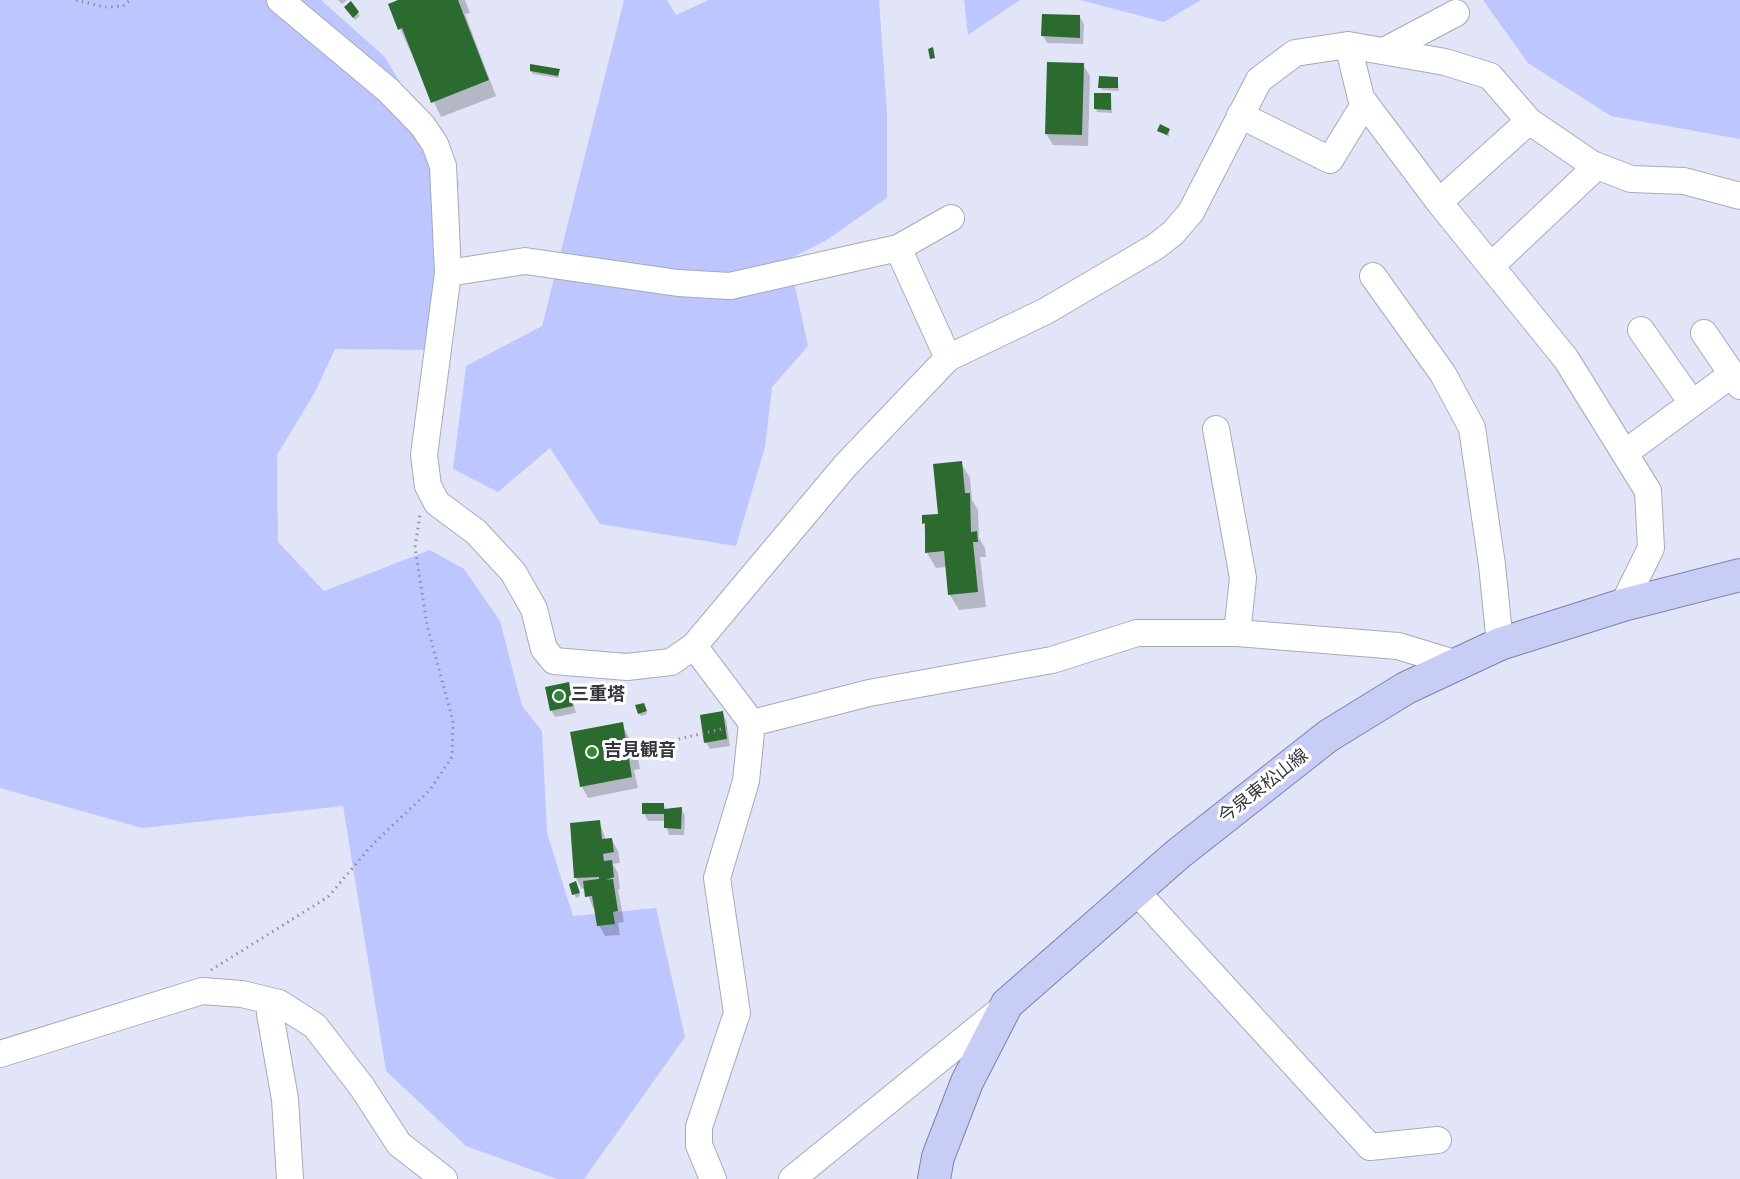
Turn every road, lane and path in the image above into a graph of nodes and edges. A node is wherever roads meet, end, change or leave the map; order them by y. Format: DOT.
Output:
graph roads {
  1 [pos="76,0"];
  2 [pos="130,0"];
  3 [pos="280,0"];
  4 [pos="1456,13"];
  5 [pos="1348,45"];
  6 [pos="1384,51"];
  7 [pos="1365,103"];
  8 [pos="1240,115"];
  9 [pos="1529,121"];
  10 [pos="1597,166"];
  11 [pos="1740,196"];
  12 [pos="1438,202"];
  13 [pos="951,218"];
  14 [pos="898,248"];
  15 [pos="1491,266"];
  16 [pos="448,273"];
  17 [pos="1372,276"];
  18 [pos="1641,330"];
  19 [pos="1704,333"];
  20 [pos="948,358"];
  21 [pos="1735,381"];
  22 [pos="1692,403"];
  23 [pos="1216,429"];
  24 [pos="1626,452"];
  25 [pos="425,475"];
  26 [pos="1740,575"];
  27 [pos="1623,605"];
  28 [pos="1237,633"];
  29 [pos="1500,644"];
  30 [pos="694,646"];
  31 [pos="1455,663"];
  32 [pos="752,723"];
  33 [pos="720,730"];
  34 [pos="632,750"];
  35 [pos="1136,891"];
  36 [pos="208,972"];
  37 [pos="279,1003"];
  38 [pos="1007,1004"];
  39 [pos="0,1054"];
  40 [pos="1437,1140"];
  41 [pos="290,1179"];
  42 [pos="444,1179"];
  43 [pos="713,1179"];
  44 [pos="792,1179"];
  45 [pos="934,1179"];
  1 -- 2 [label="path"];
  3 -- 16 [label="street"];
  4 -- 6 [label="street"];
  5 -- 6 [label="street"];
  5 -- 7 [label="street"];
  5 -- 8 [label="street"];
  6 -- 9 [label="street"];
  7 -- 8 [label="street"];
  7 -- 12 [label="street"];
  8 -- 20 [label="street"];
  9 -- 10 [label="street"];
  9 -- 12 [label="street"];
  10 -- 11 [label="street"];
  10 -- 15 [label="street"];
  12 -- 15 [label="street"];
  13 -- 14 [label="street"];
  14 -- 16 [label="street"];
  14 -- 20 [label="street"];
  15 -- 24 [label="street"];
  16 -- 25 [label="street"];
  17 -- 29 [label="street"];
  18 -- 22 [label="street"];
  19 -- 21 [label="street"];
  20 -- 30 [label="street"];
  21 -- 22 [label="street"];
  22 -- 24 [label="street"];
  23 -- 28 [label="street"];
  24 -- 27 [label="street"];
  25 -- 30 [label="street"];
  25 -- 36 [label="path"];
  26 -- 27 [label="main road, 今泉東松山線"];
  27 -- 29 [label="main road, 今泉東松山線"];
  28 -- 31 [label="street"];
  28 -- 32 [label="street"];
  29 -- 31 [label="main road, 今泉東松山線"];
  30 -- 32 [label="street"];
  31 -- 35 [label="main road, 今泉東松山線"];
  32 -- 43 [label="street"];
  33 -- 34 [label="path"];
  35 -- 38 [label="main road, 今泉東松山線"];
  35 -- 40 [label="street"];
  37 -- 39 [label="street"];
  37 -- 41 [label="street"];
  37 -- 42 [label="street"];
  38 -- 44 [label="street"];
  38 -- 45 [label="main road, 今泉東松山線"];
}
